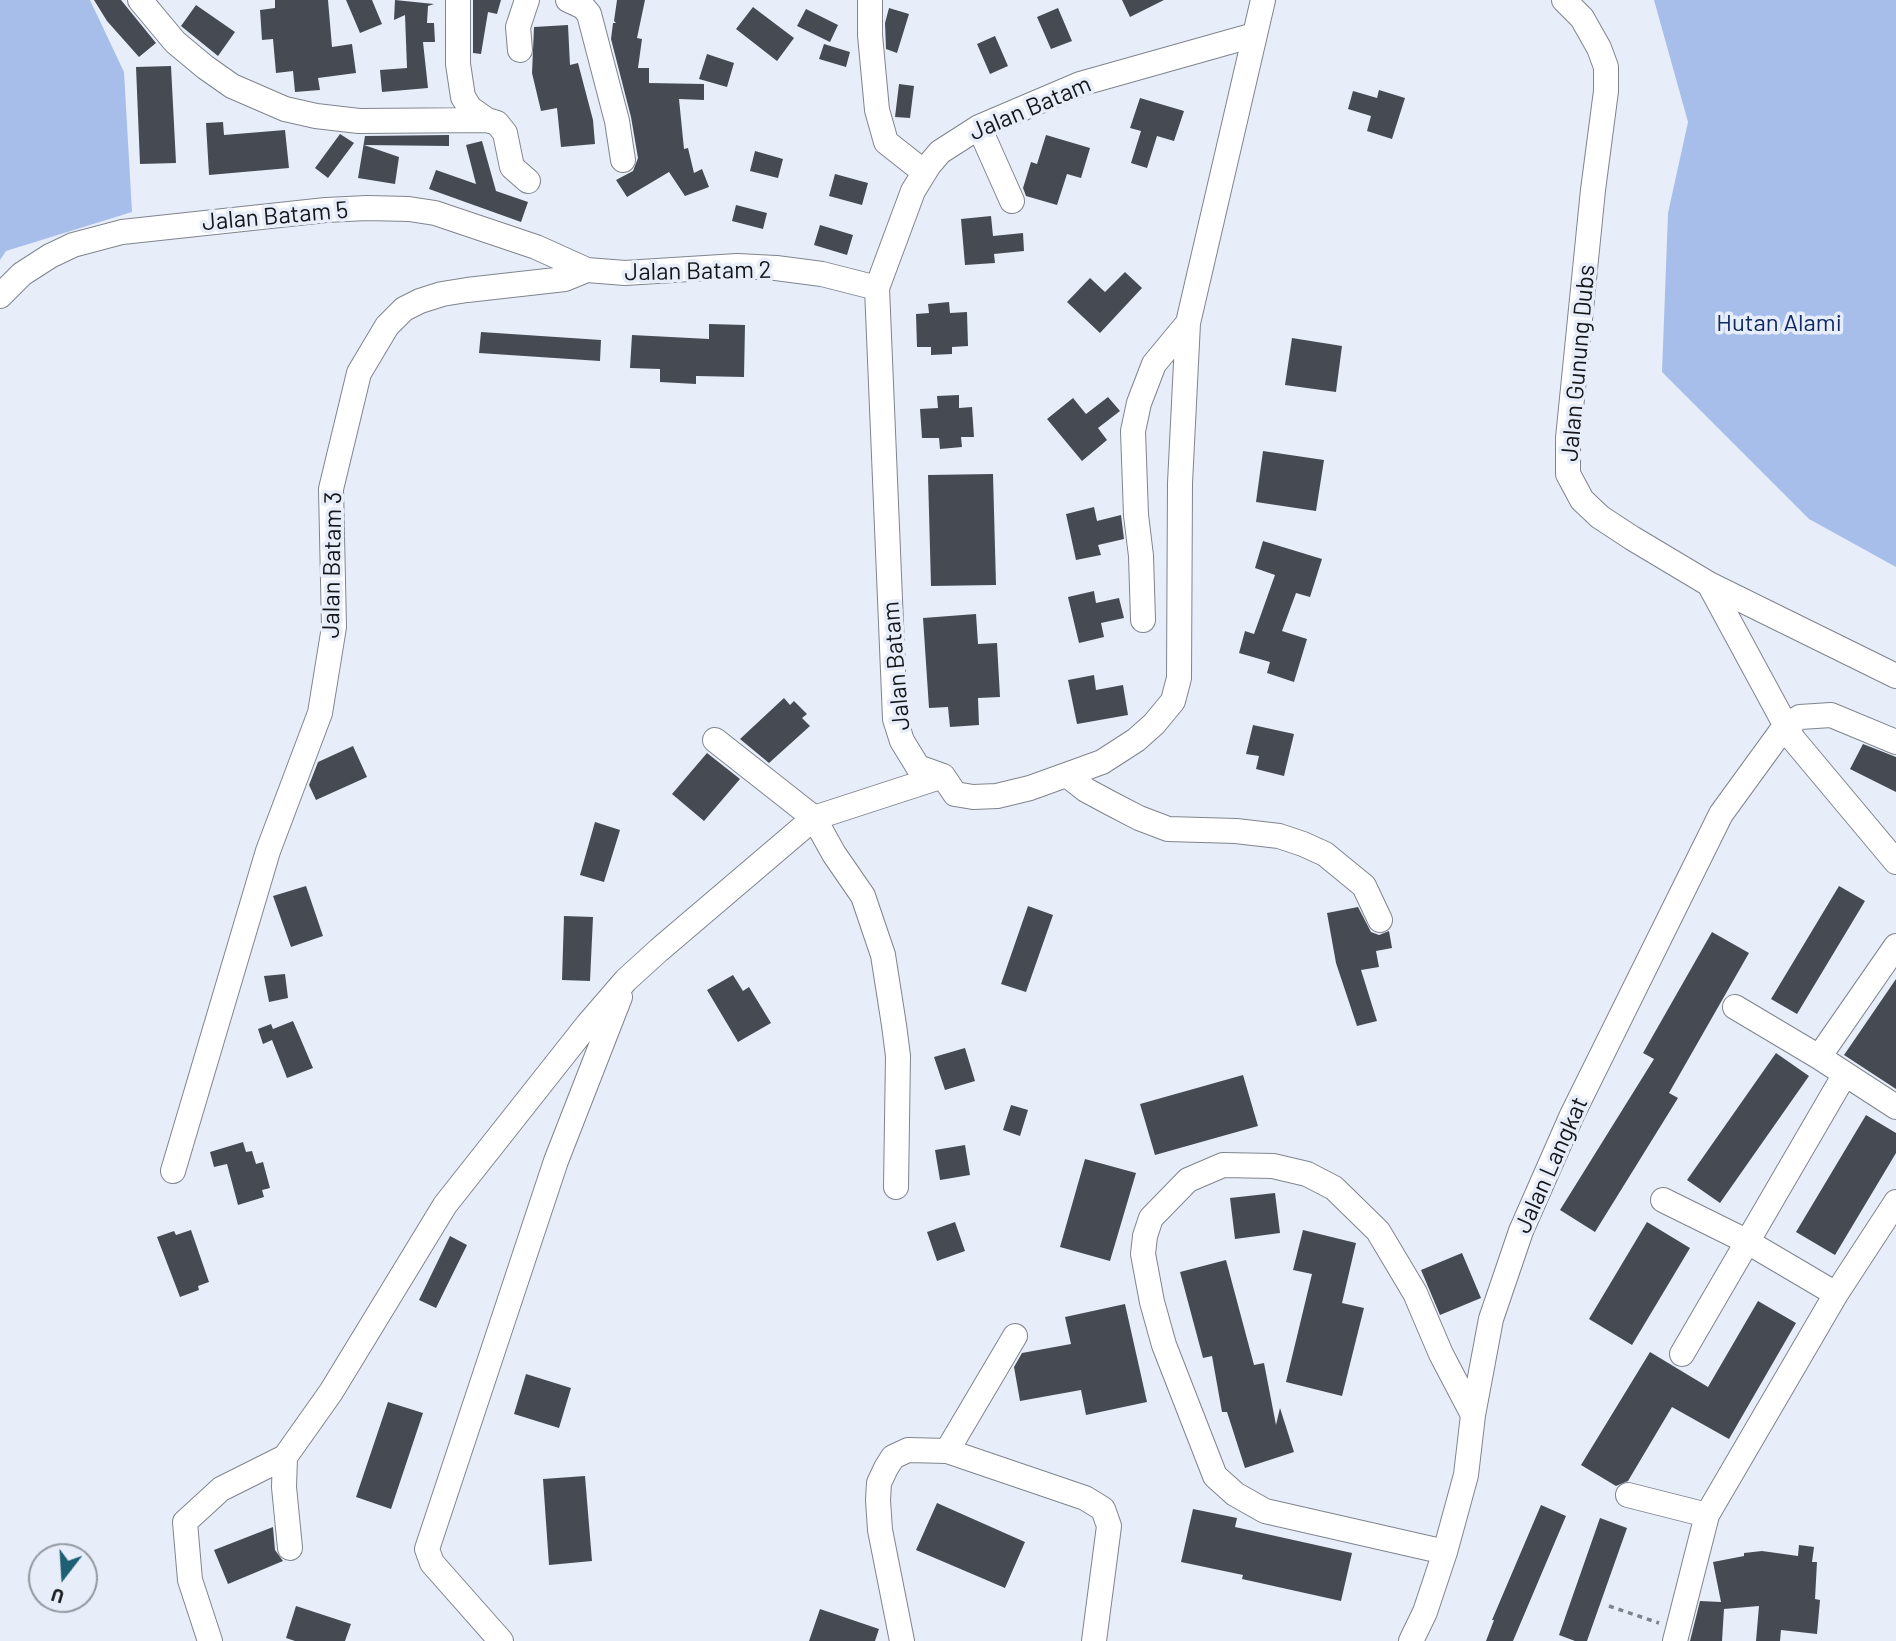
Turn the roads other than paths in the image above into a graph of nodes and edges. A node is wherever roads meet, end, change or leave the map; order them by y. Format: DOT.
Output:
graph roads {
  1 [pos="141,0"];
  2 [pos="458,0"];
  3 [pos="527,0"];
  4 [pos="568,0"];
  5 [pos="870,0"];
  6 [pos="1263,0"];
  7 [pos="1564,0"];
  8 [pos="1254,35"];
  9 [pos="520,50"];
  10 [pos="487,120"];
  11 [pos="979,127"];
  12 [pos="623,160"];
  13 [pos="924,172"];
  14 [pos="528,181"];
  15 [pos="1012,201"];
  16 [pos="561,258"];
  17 [pos="587,270"];
  18 [pos="877,288"];
  19 [pos="0,296"];
  20 [pos="1188,323"];
  21 [pos="1709,584"];
  22 [pos="1143,620"];
  23 [pos="1896,676"];
  24 [pos="1785,726"];
  25 [pos="715,740"];
  26 [pos="1896,742"];
  27 [pos="1067,775"];
  28 [pos="943,776"];
  29 [pos="814,818"];
  30 [pos="1896,863"];
  31 [pos="1380,920"];
  32 [pos="1896,946"];
  33 [pos="626,980"];
  34 [pos="1735,1007"];
  35 [pos="1819,1057"];
  36 [pos="1844,1074"];
  37 [pos="1896,1107"];
  38 [pos="173,1171"];
  39 [pos="896,1187"];
  40 [pos="1663,1200"];
  41 [pos="1896,1202"];
  42 [pos="1746,1241"];
  43 [pos="1836,1294"];
  44 [pos="1015,1336"];
  45 [pos="1682,1354"];
  46 [pos="1473,1415"];
  47 [pos="947,1451"];
  48 [pos="285,1457"];
  49 [pos="1628,1495"];
  50 [pos="1707,1515"];
  51 [pos="290,1548"];
  52 [pos="1446,1552"];
  53 [pos="1676,1635"];
  54 [pos="210,1641"];
  55 [pos="501,1641"];
  56 [pos="902,1641"];
  57 [pos="1094,1641"];
  58 [pos="1411,1641"];
  1 -- 10 [label="street"];
  2 -- 10 [label="street"];
  3 -- 9 [label="street"];
  4 -- 12 [label="street"];
  5 -- 13 [label="street"];
  6 -- 8 [label="street, Jalan Batam"];
  7 -- 21 [label="street, Jalan Gunung Dubs"];
  8 -- 11 [label="street, Jalan Batam"];
  8 -- 20 [label="street, Jalan Batam"];
  10 -- 14 [label="street"];
  11 -- 13 [label="street, Jalan Batam"];
  11 -- 15 [label="street"];
  13 -- 18 [label="street, Jalan Batam"];
  16 -- 17 [label="street, Jalan Batam 2"];
  16 -- 19 [label="street, Jalan Batam 5"];
  17 -- 18 [label="street, Jalan Batam 2"];
  17 -- 38 [label="street, Jalan Batam 3"];
  18 -- 28 [label="street, Jalan Batam"];
  20 -- 22 [label="street"];
  20 -- 27 [label="street, Jalan Batam"];
  21 -- 23 [label="street, Jalan Gunung Dubs"];
  21 -- 24 [label="street"];
  24 -- 26 [label="street"];
  24 -- 30 [label="street"];
  24 -- 46 [label="street, Jalan Langkat"];
  25 -- 29 [label="street"];
  27 -- 28 [label="street, Jalan Batam"];
  27 -- 31 [label="street"];
  28 -- 29 [label="street"];
  29 -- 33 [label="street"];
  29 -- 39 [label="street"];
  32 -- 35 [label="street"];
  33 -- 48 [label="street"];
  33 -- 55 [label="street"];
  34 -- 35 [label="street"];
  35 -- 36 [label="street"];
  36 -- 37 [label="street"];
  36 -- 42 [label="street"];
  40 -- 42 [label="street"];
  41 -- 43 [label="street"];
  42 -- 43 [label="street"];
  42 -- 45 [label="street"];
  43 -- 50 [label="street"];
  44 -- 47 [label="street"];
  46 -- 52 [label="street, Jalan Langkat"];
  46 -- 52 [label="street"];
  47 -- 56 [label="street"];
  47 -- 57 [label="street"];
  48 -- 51 [label="street"];
  48 -- 54 [label="street"];
  49 -- 50 [label="street"];
  50 -- 53 [label="street"];
  52 -- 58 [label="street, Jalan Langkat"];
}
